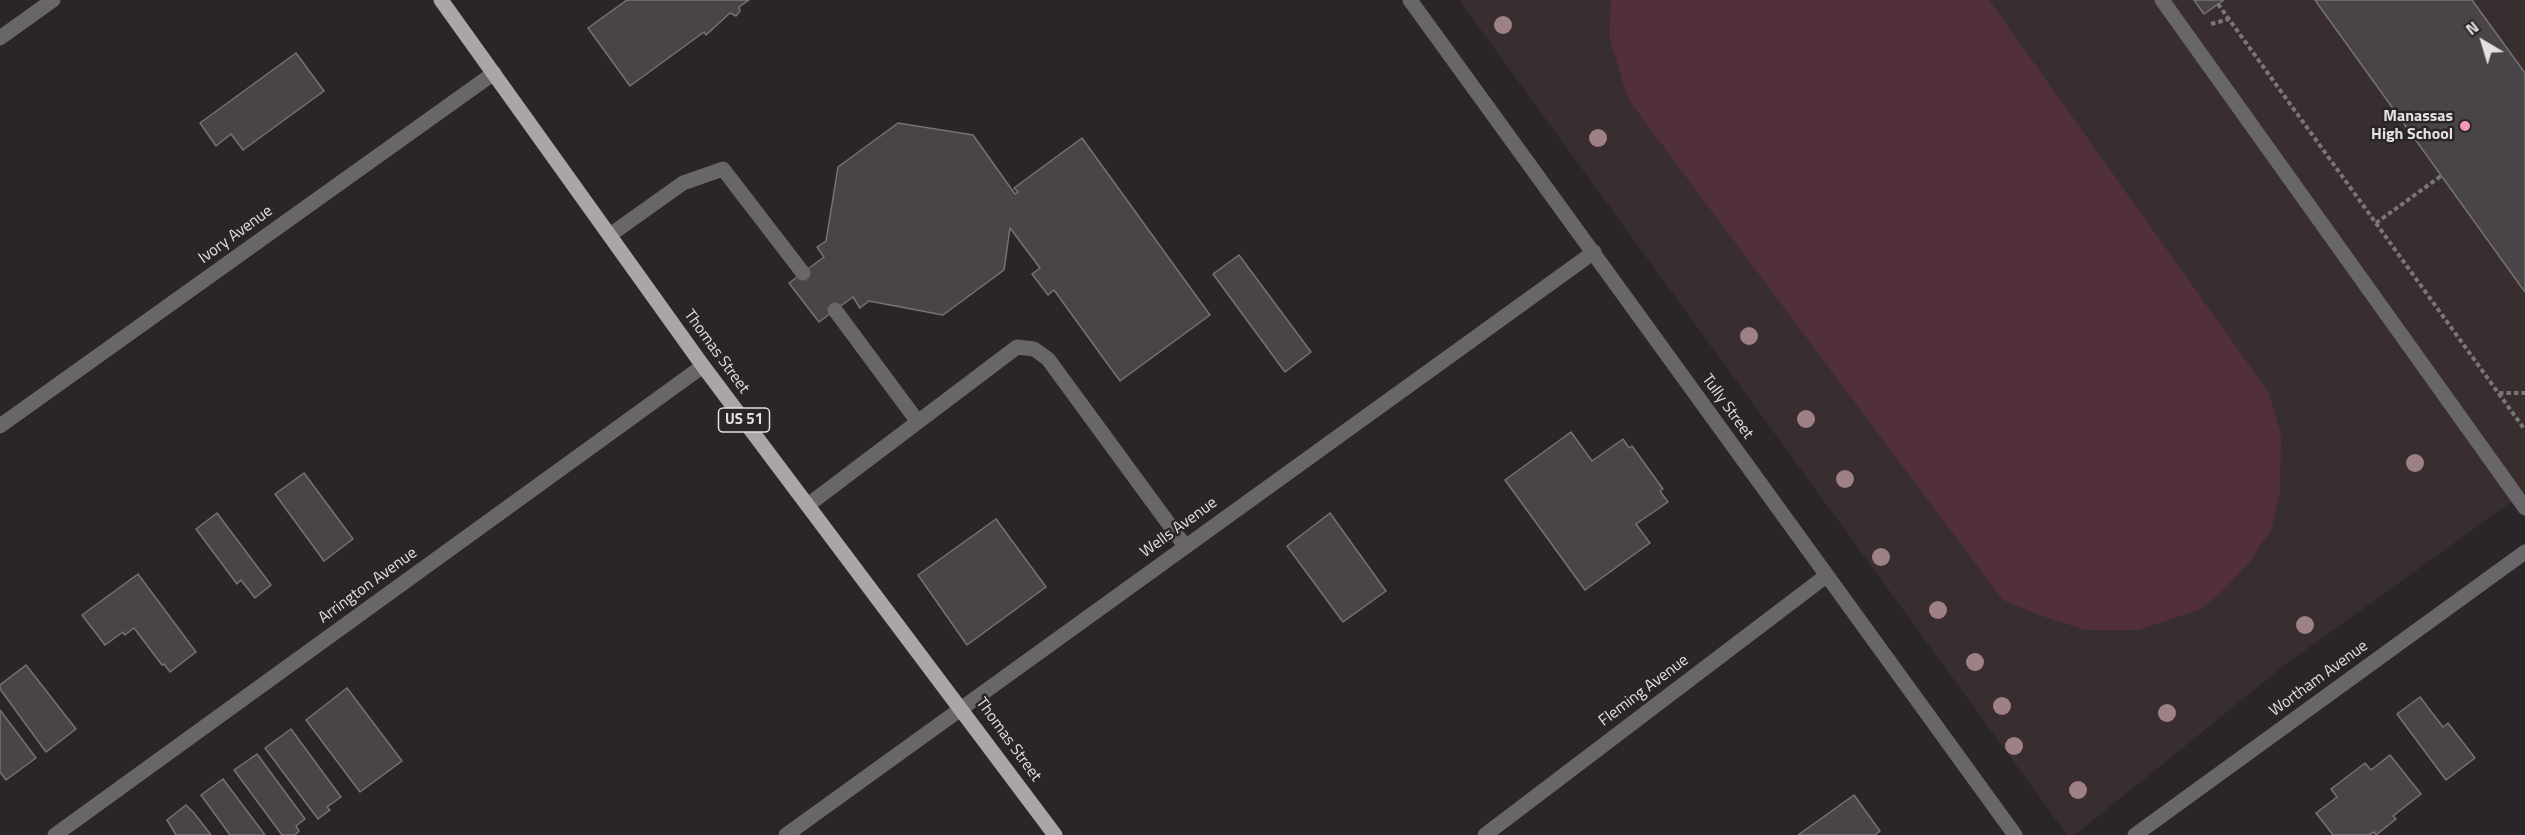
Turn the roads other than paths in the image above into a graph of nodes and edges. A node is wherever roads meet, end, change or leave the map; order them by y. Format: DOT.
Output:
graph roads {
  1 [pos="53,0"];
  2 [pos="441,0"];
  3 [pos="1410,0"];
  4 [pos="2162,0"];
  5 [pos="0,38"];
  6 [pos="494,73"];
  7 [pos="610,235"];
  8 [pos="1594,252"];
  9 [pos="803,273"];
  10 [pos="835,310"];
  11 [pos="703,366"];
  12 [pos="918,422"];
  13 [pos="0,426"];
  14 [pos="808,505"];
  15 [pos="2525,508"];
  16 [pos="1185,546"];
  17 [pos="2525,552"];
  18 [pos="1826,576"];
  19 [pos="961,707"];
  20 [pos="55,835"];
  21 [pos="786,835"];
  22 [pos="1055,835"];
  23 [pos="1485,835"];
  24 [pos="2015,835"];
  25 [pos="2134,835"];
  1 -- 5 [label="street"];
  2 -- 6 [label="main road, Thomas Street / US 51"];
  3 -- 8 [label="street, Tully Street"];
  4 -- 15 [label="street"];
  6 -- 7 [label="main road, Thomas Street / US 51"];
  6 -- 13 [label="street, Ivory Avenue"];
  7 -- 9 [label="street"];
  7 -- 11 [label="main road, Thomas Street / US 51"];
  8 -- 16 [label="street, Wells Avenue"];
  8 -- 18 [label="street, Tully Street"];
  10 -- 12 [label="street"];
  11 -- 14 [label="main road, Thomas Street / US 51"];
  11 -- 20 [label="street, Arrington Avenue"];
  12 -- 14 [label="street"];
  12 -- 16 [label="street"];
  14 -- 19 [label="main road, Thomas Street / US 51"];
  16 -- 19 [label="street, Wells Avenue"];
  17 -- 25 [label="street, Wortham Avenue"];
  18 -- 23 [label="street, Fleming Avenue"];
  18 -- 24 [label="street, Tully Street"];
  19 -- 21 [label="street, Wells Avenue"];
  19 -- 22 [label="main road, Thomas Street / US 51"];
}
